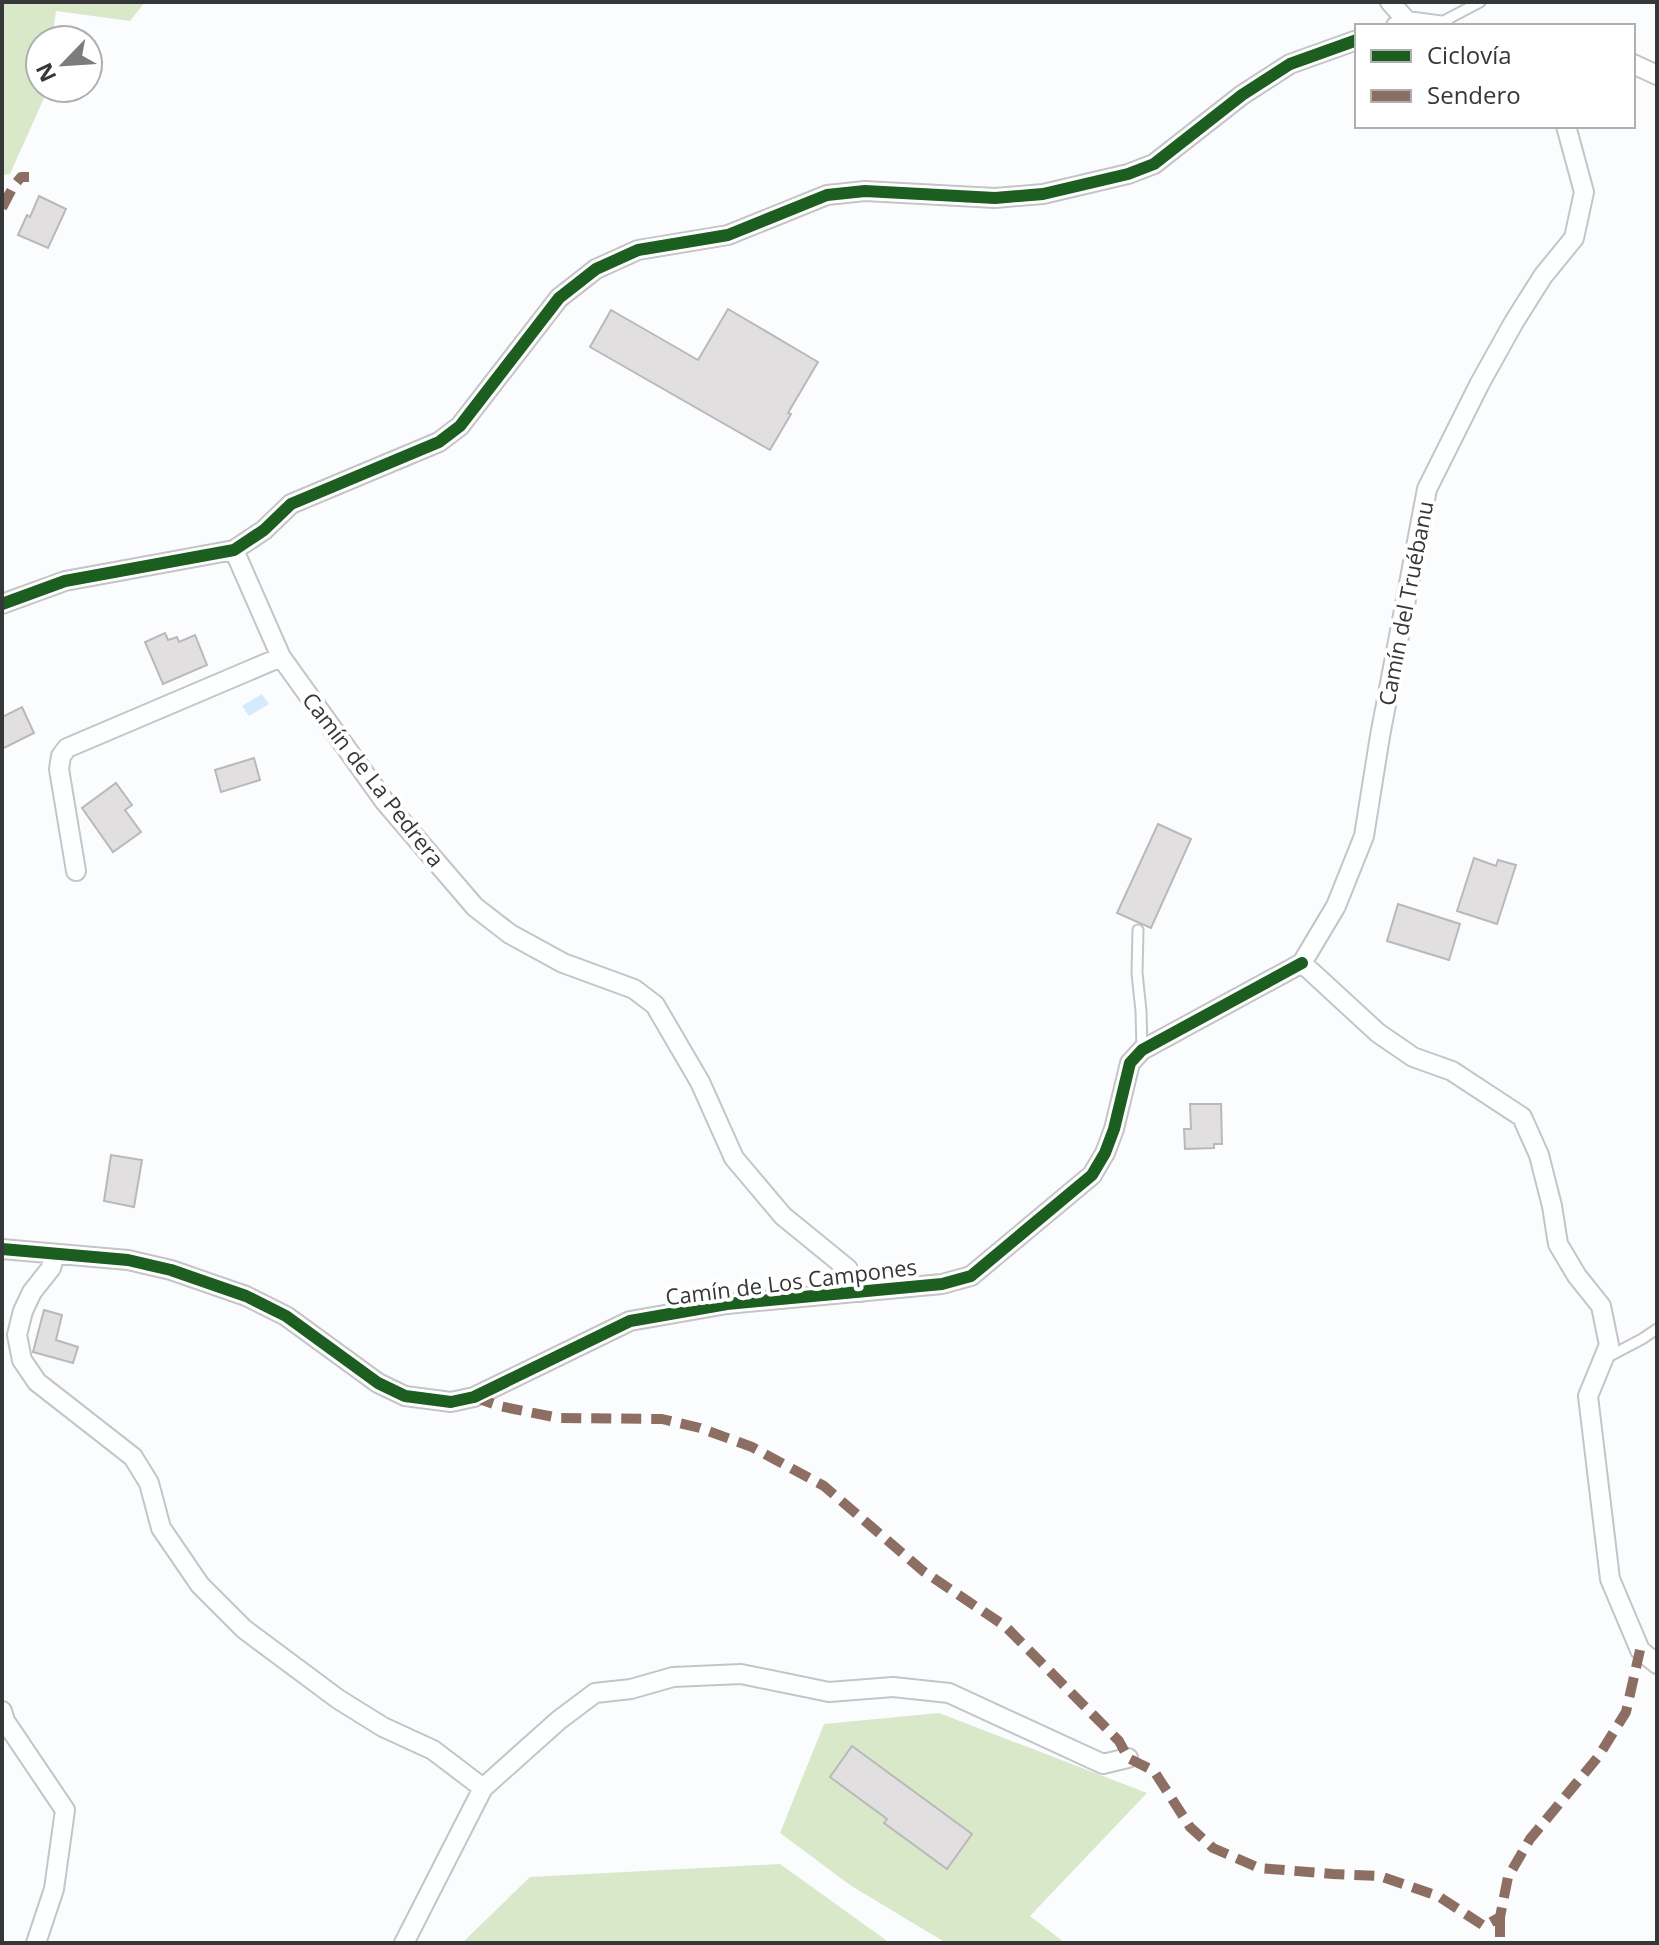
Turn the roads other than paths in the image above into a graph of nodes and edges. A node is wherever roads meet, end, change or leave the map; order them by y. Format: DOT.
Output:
graph roads {
  1 [pos="1390,2"];
  2 [pos="1480,2"];
  3 [pos="1401,24"];
  4 [pos="1443,24"];
  5 [pos="1355,41"];
  6 [pos="1635,65"];
  7 [pos="1657,75"];
  8 [pos="1567,128"];
  9 [pos="234,550"];
  10 [pos="2,604"];
  11 [pos="281,657"];
  12 [pos="76,871"];
  13 [pos="1138,930"];
  14 [pos="1302,963"];
  15 [pos="1142,1050"];
  16 [pos="2,1249"];
  17 [pos="55,1254"];
  18 [pos="861,1292"];
  19 [pos="1657,1329"];
  20 [pos="1603,1359"];
  21 [pos="1657,1664"];
  22 [pos="2,1711"];
  23 [pos="1128,1758"];
  24 [pos="483,1788"];
  25 [pos="36,1943"];
  26 [pos="404,1943"];
  1 -- 3 [label="street"];
  2 -- 4 [label="lane"];
  5 -- 9 [label="street"];
  6 -- 7 [label="street"];
  8 -- 14 [label="street, Camín del Truébanu"];
  9 -- 10 [label="street"];
  9 -- 11 [label="street, Camín de La Pedrera"];
  11 -- 12 [label="street"];
  11 -- 18 [label="street, Camín de La Pedrera"];
  13 -- 15 [label="lane"];
  14 -- 15 [label="street"];
  14 -- 20 [label="street"];
  15 -- 18 [label="street, Camín de Los Campones"];
  16 -- 17 [label="street, Camín de Los Campones"];
  17 -- 18 [label="street, Camín de Los Campones"];
  17 -- 24 [label="street"];
  19 -- 20 [label="lane"];
  20 -- 21 [label="street"];
  22 -- 25 [label="street"];
  23 -- 24 [label="street"];
  24 -- 26 [label="street"];
}
